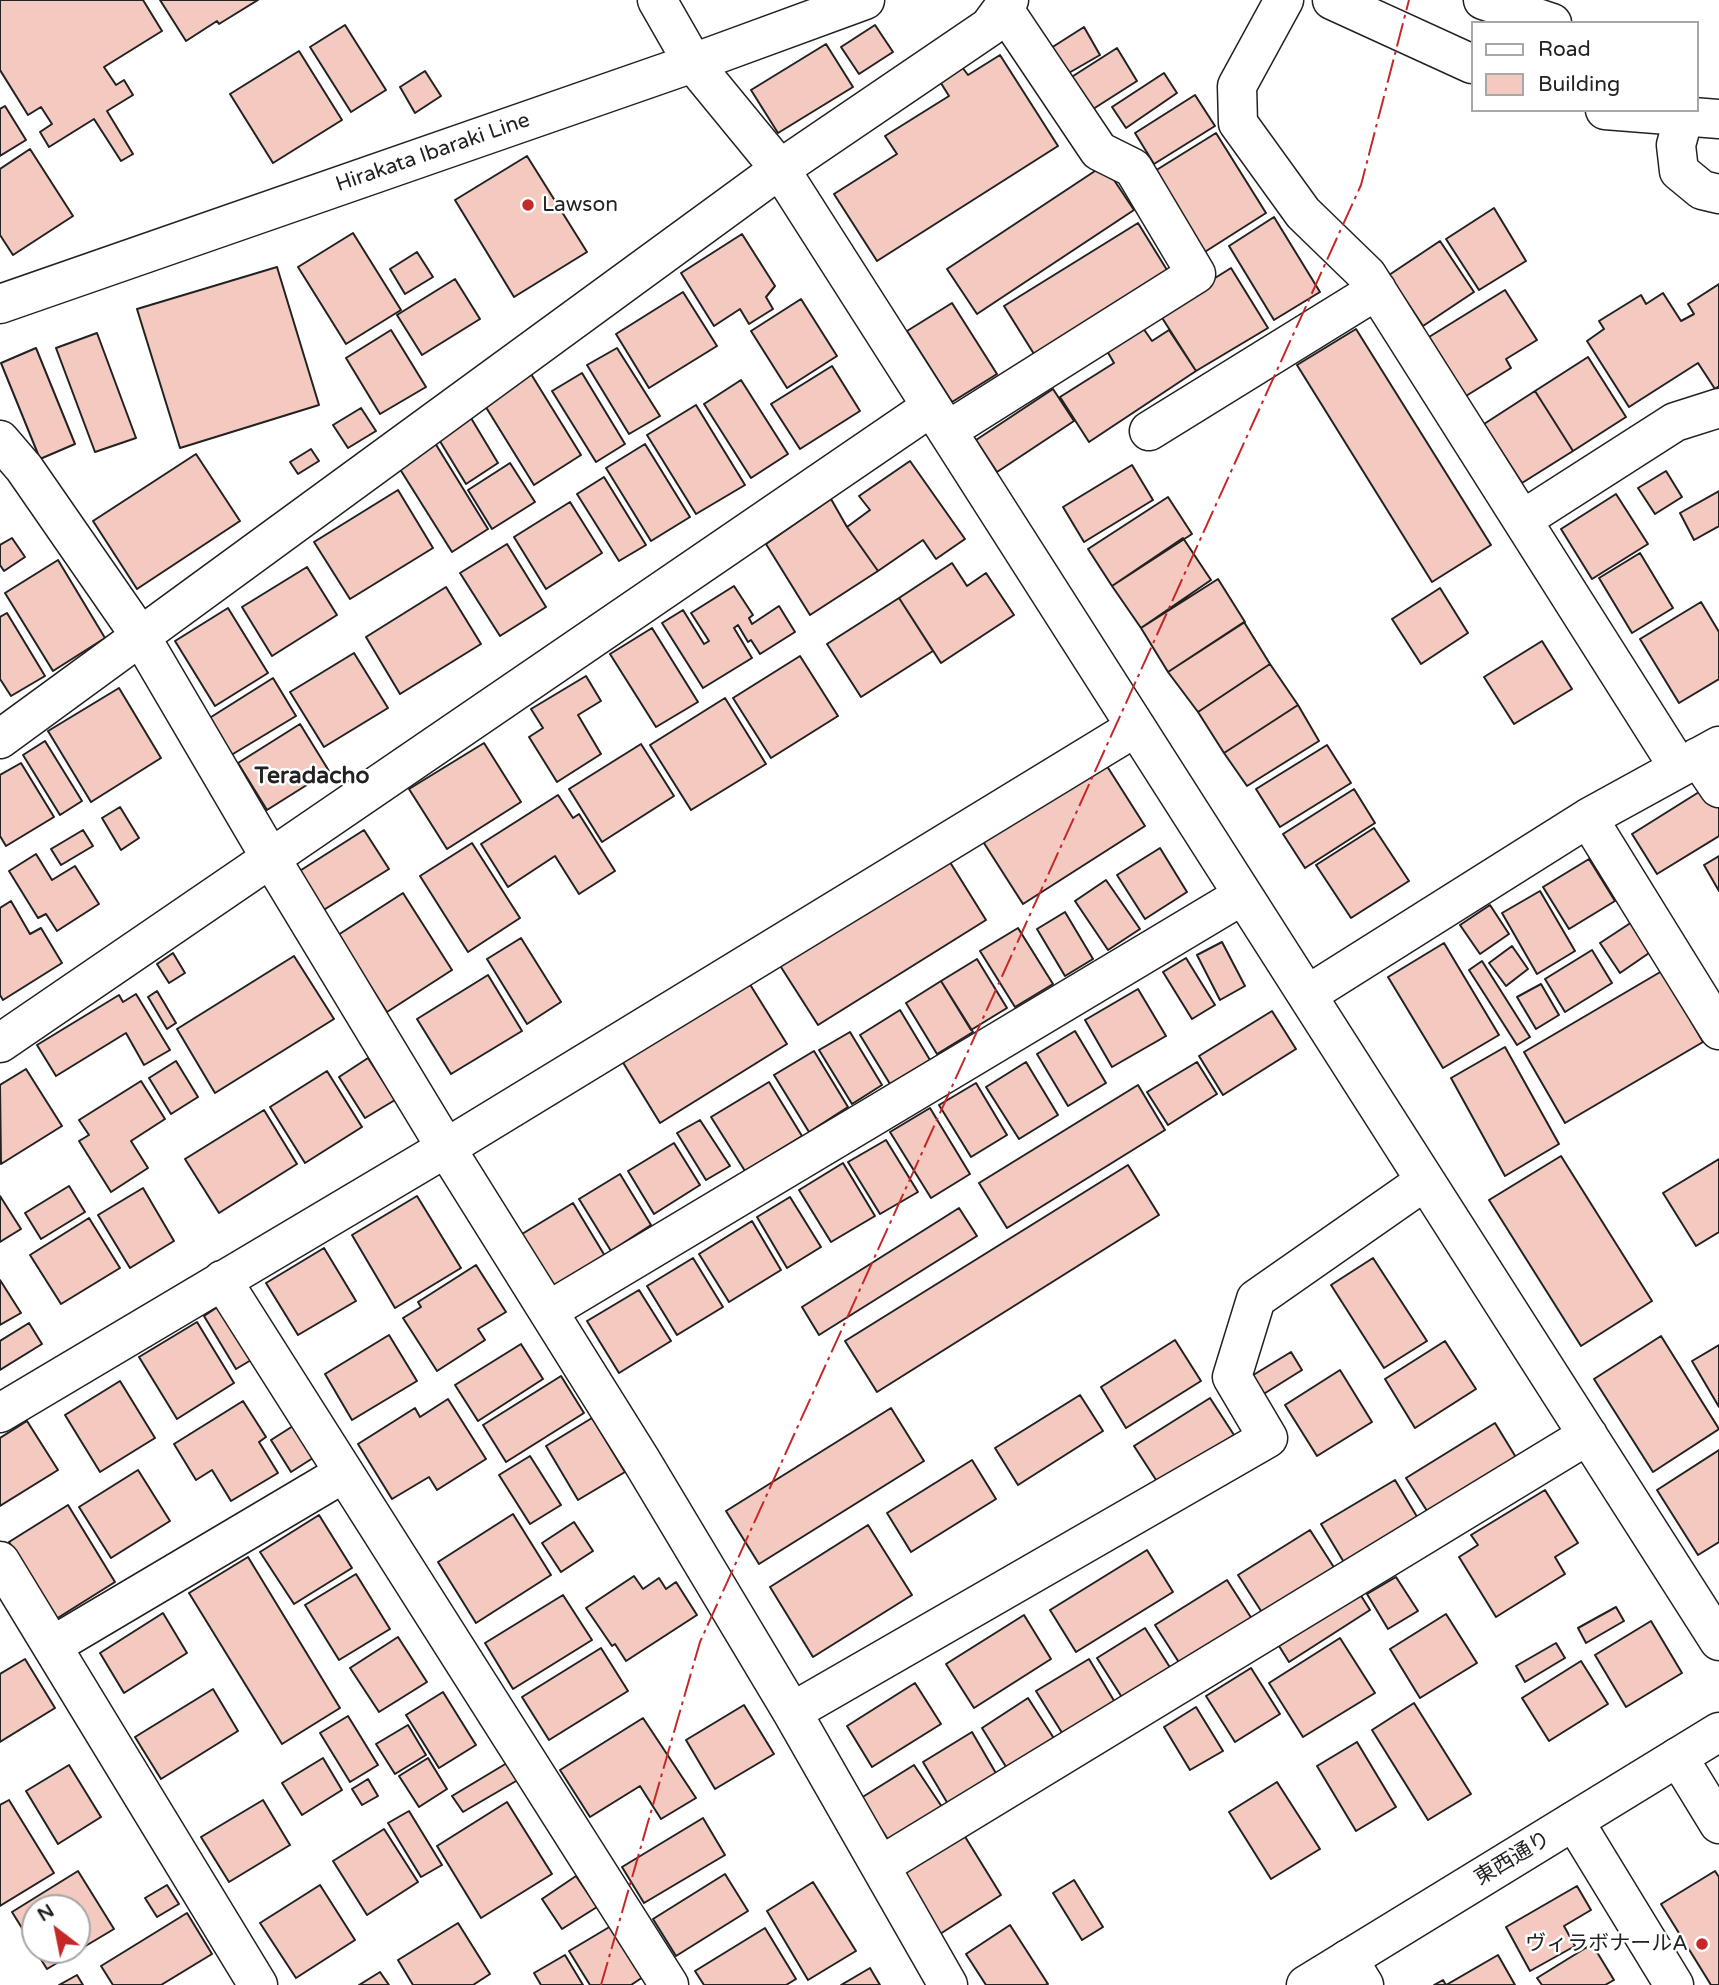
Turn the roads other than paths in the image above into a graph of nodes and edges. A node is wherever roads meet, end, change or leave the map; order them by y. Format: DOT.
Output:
graph roads {
  1 [pos="657,0"];
  2 [pos="865,0"];
  3 [pos="1284,0"];
  4 [pos="1332,0"];
  5 [pos="1483,0"];
  6 [pos="1006,4"];
  7 [pos="1546,21"];
  8 [pos="693,63"];
  9 [pos="1470,63"];
  10 [pos="1641,112"];
  11 [pos="1695,115"];
  12 [pos="780,169"];
  13 [pos="1719,194"];
  14 [pos="1377,290"];
  15 [pos="1,301"];
  16 [pos="1719,408"];
  17 [pos="939,419"];
  18 [pos="1149,431"];
  19 [pos="8,463"];
  20 [pos="1522,520"];
  21 [pos="141,637"];
  22 [pos="1136,727"];
  23 [pos="0,739"];
  24 [pos="1699,757"];
  25 [pos="1719,788"];
  26 [pos="1588,818"];
  27 [pos="270,857"];
  28 [pos="1243,895"];
  29 [pos="1307,995"];
  30 [pos="1719,1030"];
  31 [pos="0,1043"];
  32 [pos="446,1148"];
  33 [pos="1425,1181"];
  34 [pos="222,1280"];
  35 [pos="548,1311"];
  36 [pos="0,1413"];
  37 [pos="1588,1435"];
  38 [pos="344,1473"];
  39 [pos="0,1561"];
  40 [pos="1719,1641"];
  41 [pos="52,1646"];
  42 [pos="792,1712"];
  43 [pos="1719,1732"];
  44 [pos="1678,1757"];
  45 [pos="1574,1821"];
  46 [pos="1719,1824"];
  47 [pos="880,1867"];
  48 [pos="1356,1972"];
  49 [pos="258,1985"];
  50 [pos="669,1985"];
  51 [pos="948,1985"];
  52 [pos="1306,1985"];
  53 [pos="1674,1985"];
  1 -- 8 [label="street"];
  2 -- 8 [label="street, Hirakata Ibaraki Line"];
  3 -- 14 [label="street"];
  4 -- 9 [label="street"];
  5 -- 7 [label="street"];
  6 -- 12 [label="street"];
  6 -- 17 [label="street"];
  8 -- 12 [label="street"];
  8 -- 15 [label="street, Hirakata Ibaraki Line"];
  10 -- 11 [label="street"];
  11 -- 13 [label="street"];
  12 -- 17 [label="street"];
  12 -- 21 [label="street"];
  14 -- 18 [label="street"];
  14 -- 20 [label="street"];
  16 -- 20 [label="street"];
  17 -- 22 [label="street"];
  17 -- 27 [label="street"];
  19 -- 21 [label="street"];
  20 -- 24 [label="street"];
  21 -- 23 [label="street"];
  21 -- 27 [label="street"];
  22 -- 28 [label="street"];
  22 -- 32 [label="street"];
  24 -- 25 [label="street"];
  24 -- 26 [label="street"];
  26 -- 29 [label="street"];
  26 -- 30 [label="street"];
  27 -- 31 [label="street"];
  27 -- 32 [label="street"];
  28 -- 29 [label="street"];
  28 -- 35 [label="street"];
  29 -- 33 [label="street"];
  32 -- 34 [label="street"];
  32 -- 35 [label="street"];
  33 -- 37 [label="street"];
  33 -- 42 [label="street"];
  34 -- 36 [label="street"];
  34 -- 38 [label="street"];
  35 -- 42 [label="street"];
  37 -- 40 [label="street"];
  37 -- 47 [label="street"];
  38 -- 41 [label="street"];
  38 -- 50 [label="street"];
  39 -- 41 [label="street"];
  41 -- 49 [label="street"];
  42 -- 47 [label="street"];
  43 -- 44 [label="street, 東西通り"];
  44 -- 45 [label="street, 東西通り"];
  44 -- 46 [label="street"];
  45 -- 48 [label="street, 東西通り"];
  45 -- 53 [label="street"];
  47 -- 51 [label="street"];
  48 -- 52 [label="street, 東西通り"];
}
